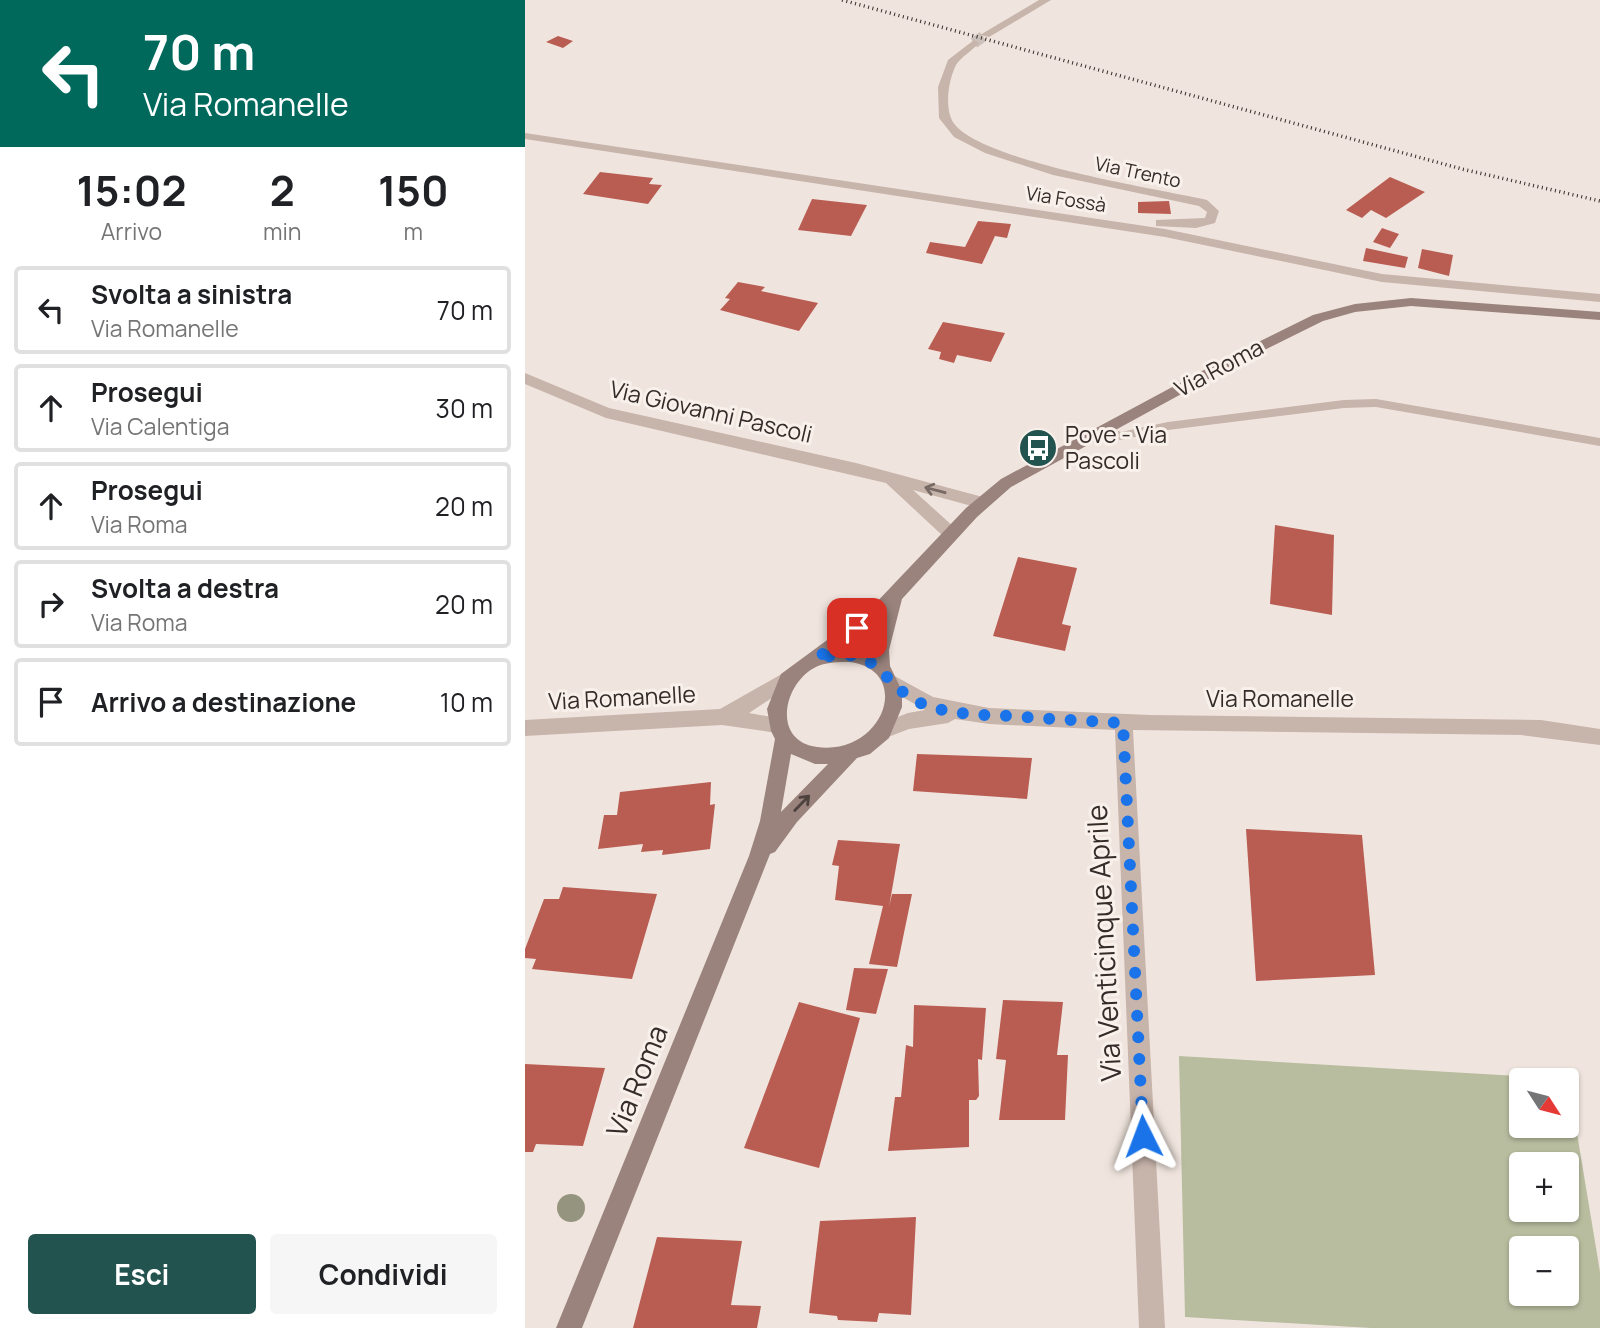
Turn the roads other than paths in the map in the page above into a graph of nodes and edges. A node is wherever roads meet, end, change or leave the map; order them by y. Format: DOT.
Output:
graph roads {
  1 [pos="1046,0"];
  2 [pos="985,35"];
  3 [pos="974,43"];
  4 [pos="525,136"];
  5 [pos="1011,210"];
  6 [pos="1600,298"];
  7 [pos="1600,316"];
  8 [pos="525,378"];
  9 [pos="1105,430"];
  10 [pos="1600,442"];
  11 [pos="890,479"];
  12 [pos="979,502"];
  13 [pos="950,532"];
  14 [pos="900,591"];
  15 [pos="816,659"];
  16 [pos="887,676"];
  17 [pos="787,679"];
  18 [pos="958,713"];
  19 [pos="722,717"];
  20 [pos="1123,723"];
  21 [pos="525,728"];
  22 [pos="883,731"];
  23 [pos="780,732"];
  24 [pos="1600,737"];
  25 [pos="851,754"];
  26 [pos="759,856"];
  27 [pos="569,1328"];
  28 [pos="1153,1328"];
  1 -- 2 [label="street"];
  3 -- 5 [label="street, Via Trento"];
  4 -- 5 [label="street, Via Fossà"];
  5 -- 6 [label="street, Via Fossà"];
  7 -- 9 [label="main road, Via Roma"];
  8 -- 11 [label="street, Via Giovanni Pascoli"];
  9 -- 10 [label="lane"];
  9 -- 12 [label="main road, Via Roma"];
  12 -- 11 [label="street, Via Giovanni Pascoli, one-way"];
  11 -- 13 [label="street, Via Giovanni Pascoli"];
  12 -- 13 [label="main road, Via Roma"];
  13 -- 14 [label="main road, Via Roma"];
  14 -- 15 [label="main road, Via Roma"];
  14 -- 16 [label="main road, Via Roma"];
  15 -- 16 [label="main road, Via Roma"];
  15 -- 17 [label="main road, Via Roma"];
  16 -- 18 [label="street"];
  16 -- 22 [label="main road, Via Roma"];
  17 -- 19 [label="street, Via Romanelle"];
  17 -- 23 [label="main road, Via Roma"];
  18 -- 20 [label="street, Via Romanelle"];
  18 -- 22 [label="street"];
  19 -- 21 [label="street, Via Romanelle"];
  19 -- 23 [label="street, Via Romanelle"];
  20 -- 24 [label="street, Via Romanelle"];
  20 -- 28 [label="street, Via Venticinque Aprile"];
  22 -- 25 [label="main road, Via Roma"];
  23 -- 25 [label="main road"];
  23 -- 26 [label="main road, Via Roma"];
  26 -- 25 [label="main road, Via Roma, one-way"];
  26 -- 27 [label="main road, Via Roma"];
}
